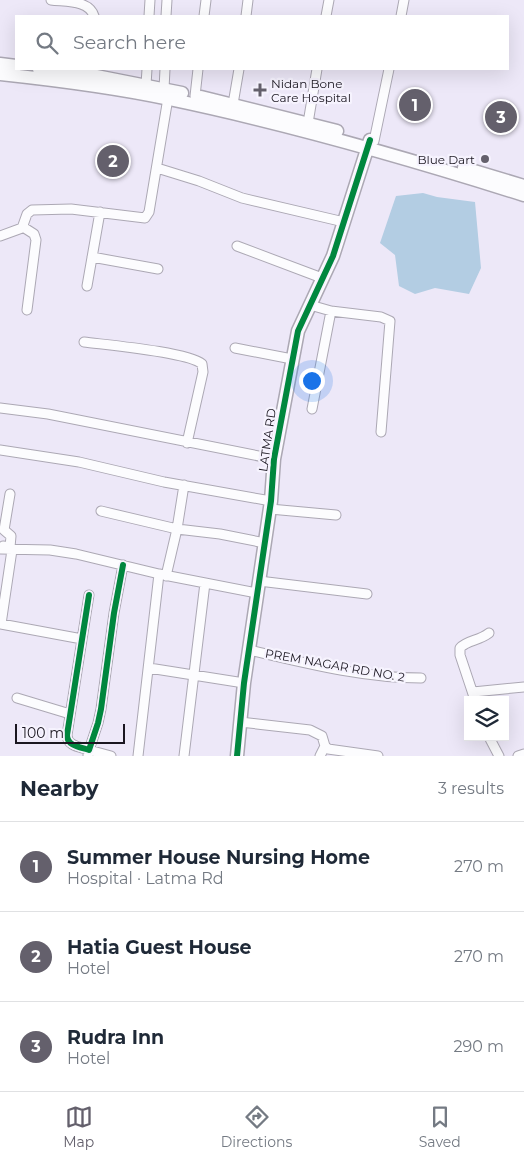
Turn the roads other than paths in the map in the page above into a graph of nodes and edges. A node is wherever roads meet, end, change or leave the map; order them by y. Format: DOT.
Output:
graph roads {
  1 [pos="51,0"];
  2 [pos="150,0"];
  3 [pos="167,0"];
  4 [pos="206,0"];
  5 [pos="248,0"];
  6 [pos="329,0"];
  7 [pos="404,0"];
  8 [pos="94,15"];
  9 [pos="149,15"];
  10 [pos="166,15"];
  11 [pos="204,15"];
  12 [pos="246,15"];
  13 [pos="326,15"];
  14 [pos="401,15"];
  15 [pos="0,64"];
  16 [pos="15,66"];
  17 [pos="56,70"];
  18 [pos="146,70"];
  19 [pos="165,70"];
  20 [pos="198,70"];
  21 [pos="239,70"];
  22 [pos="317,70"];
  23 [pos="390,70"];
  24 [pos="91,72"];
  25 [pos="0,74"];
  26 [pos="146,86"];
  27 [pos="129,87"];
  28 [pos="166,94"];
  29 [pos="195,96"];
  30 [pos="233,104"];
  31 [pos="308,123"];
  32 [pos="370,143"];
  33 [pos="157,168"];
  34 [pos="524,186"];
  35 [pos="524,195"];
  36 [pos="100,212"];
  37 [pos="344,222"];
  38 [pos="23,227"];
  39 [pos="0,236"];
  40 [pos="237,246"];
  41 [pos="92,257"];
  42 [pos="158,269"];
  43 [pos="322,278"];
  44 [pos="87,286"];
  45 [pos="310,305"];
  46 [pos="27,310"];
  47 [pos="331,311"];
  48 [pos="84,342"];
  49 [pos="235,348"];
  50 [pos="292,359"];
  51 [pos="0,408"];
  52 [pos="312,409"];
  53 [pos="381,432"];
  54 [pos="187,443"];
  55 [pos="0,450"];
  56 [pos="274,459"];
  57 [pos="184,485"];
  58 [pos="10,494"];
  59 [pos="270,505"];
  60 [pos="100,511"];
  61 [pos="336,515"];
  62 [pos="177,528"];
  63 [pos="265,543"];
  64 [pos="5,549"];
  65 [pos="123,565"];
  66 [pos="163,575"];
  67 [pos="205,583"];
  68 [pos="258,587"];
  69 [pos="368,594"];
  70 [pos="90,595"];
  71 [pos="2,613"];
  72 [pos="1,627"];
  73 [pos="490,633"];
  74 [pos="82,639"];
  75 [pos="249,650"];
  76 [pos="149,668"];
  77 [pos="194,674"];
  78 [pos="421,678"];
  79 [pos="244,683"];
  80 [pos="524,687"];
  81 [pos="474,696"];
  82 [pos="17,698"];
  83 [pos="70,714"];
  84 [pos="240,722"];
  85 [pos="491,741"];
  86 [pos="325,746"];
  87 [pos="89,753"];
  88 [pos="524,754"];
  89 [pos="111,756"];
  90 [pos="138,756"];
  91 [pos="184,756"];
  92 [pos="237,756"];
  93 [pos="320,756"];
  94 [pos="378,756"];
  95 [pos="499,756"];
  96 [pos="518,756"];
  1 -- 8 [label="street"];
  2 -- 9 [label="street"];
  3 -- 10 [label="street"];
  4 -- 11 [label="street"];
  5 -- 12 [label="street"];
  6 -- 13 [label="street"];
  7 -- 14 [label="street"];
  15 -- 16 [label="main road"];
  17 -- 24 [label="main road"];
  18 -- 26 [label="street"];
  19 -- 28 [label="street"];
  20 -- 29 [label="street"];
  21 -- 30 [label="street"];
  22 -- 31 [label="street"];
  23 -- 32 [label="street"];
  24 -- 27 [label="main road"];
  25 -- 27 [label="main road"];
  26 -- 27 [label="main road"];
  26 -- 28 [label="main road"];
  27 -- 28 [label="main road"];
  28 -- 29 [label="main road"];
  28 -- 32 [label="main road"];
  28 -- 33 [label="street"];
  29 -- 30 [label="main road"];
  30 -- 31 [label="main road"];
  31 -- 32 [label="main road"];
  32 -- 34 [label="main road"];
  32 -- 35 [label="main road"];
  32 -- 37 [label="main road, LATMA RD"];
  33 -- 36 [label="street"];
  33 -- 37 [label="street"];
  36 -- 38 [label="street"];
  36 -- 41 [label="street"];
  37 -- 43 [label="main road, LATMA RD"];
  38 -- 39 [label="street"];
  38 -- 46 [label="street"];
  40 -- 43 [label="street"];
  41 -- 42 [label="street"];
  41 -- 44 [label="street"];
  43 -- 45 [label="main road, LATMA RD"];
  45 -- 47 [label="street"];
  45 -- 50 [label="main road, LATMA RD"];
  47 -- 52 [label="street"];
  47 -- 53 [label="street"];
  48 -- 54 [label="street"];
  49 -- 50 [label="street"];
  50 -- 56 [label="main road, LATMA RD"];
  51 -- 54 [label="street"];
  54 -- 56 [label="street"];
  55 -- 57 [label="street"];
  56 -- 59 [label="main road, LATMA RD"];
  57 -- 59 [label="street"];
  57 -- 62 [label="street"];
  58 -- 64 [label="street"];
  59 -- 61 [label="street"];
  59 -- 63 [label="main road, LATMA RD"];
  60 -- 62 [label="street"];
  62 -- 63 [label="street"];
  62 -- 66 [label="street"];
  63 -- 68 [label="main road, LATMA RD"];
  64 -- 65 [label="street"];
  64 -- 71 [label="street"];
  65 -- 66 [label="street"];
  65 -- 87 [label="street"];
  66 -- 67 [label="street"];
  66 -- 76 [label="street"];
  67 -- 68 [label="street"];
  67 -- 77 [label="street"];
  68 -- 69 [label="street"];
  68 -- 75 [label="main road, LATMA RD"];
  70 -- 74 [label="street"];
  71 -- 72 [label="street"];
  72 -- 74 [label="street"];
  73 -- 81 [label="street"];
  74 -- 83 [label="street"];
  75 -- 78 [label="street, PREM NAGAR RD NO. 2"];
  75 -- 79 [label="main road, LATMA RD"];
  76 -- 77 [label="street"];
  76 -- 90 [label="street"];
  77 -- 79 [label="street"];
  77 -- 91 [label="street"];
  79 -- 84 [label="main road, LATMA RD"];
  80 -- 81 [label="street"];
  82 -- 83 [label="street"];
  83 -- 87 [label="street"];
  84 -- 86 [label="street"];
  84 -- 92 [label="main road, LATMA RD"];
  85 -- 95 [label="street"];
  86 -- 93 [label="street"];
  86 -- 94 [label="street"];
  87 -- 89 [label="street"];
  88 -- 96 [label="street"];
}
